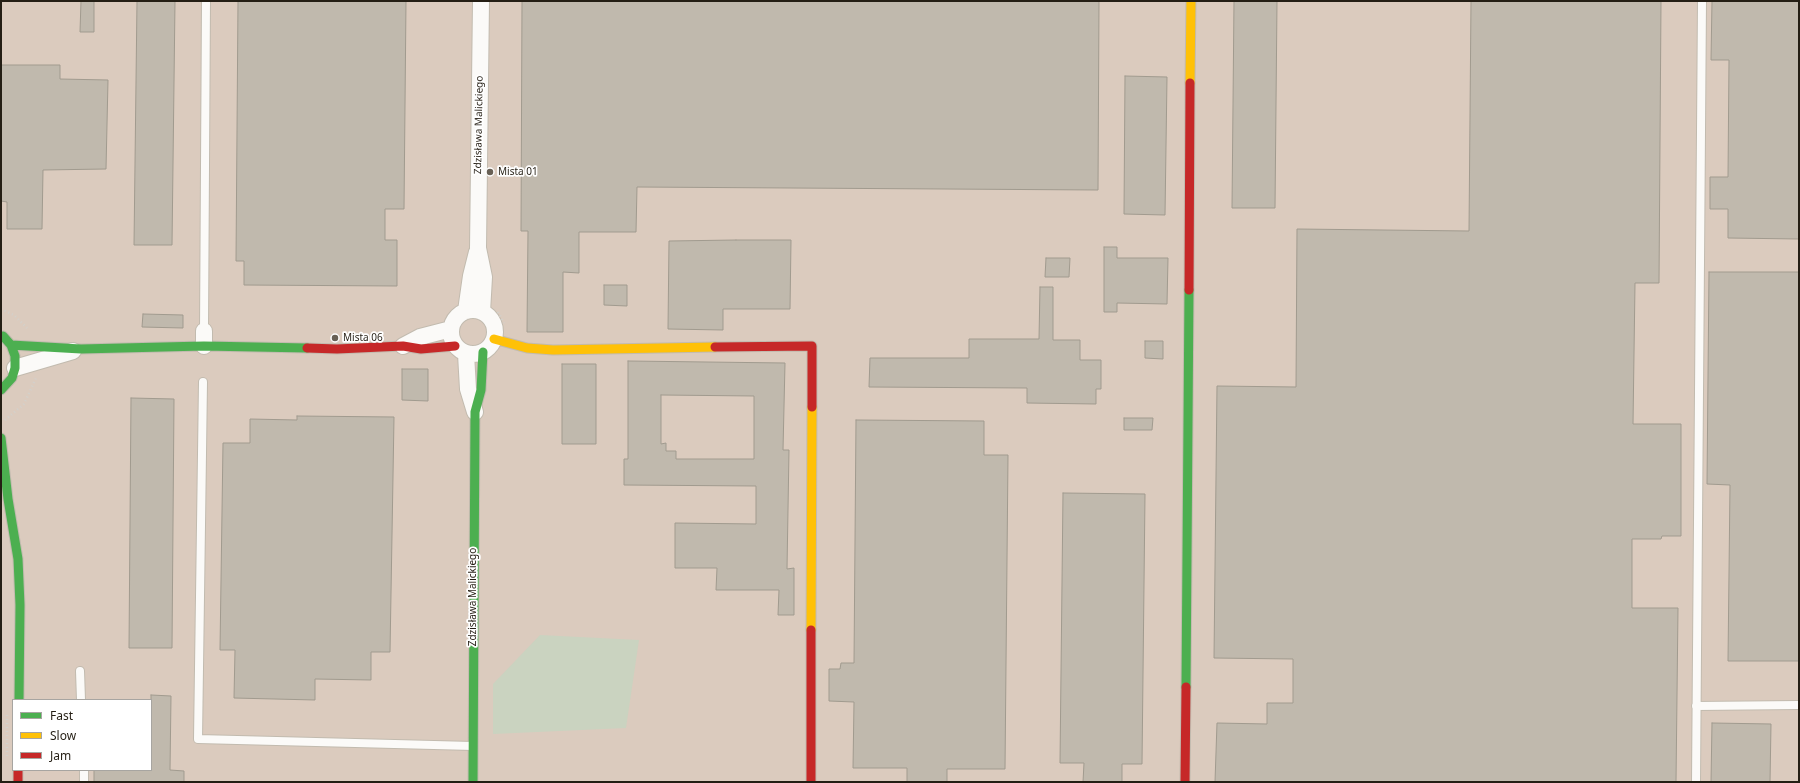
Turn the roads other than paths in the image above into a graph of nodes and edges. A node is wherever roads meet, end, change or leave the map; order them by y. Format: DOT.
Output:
graph roads {
  1 [pos="206,1"];
  2 [pos="481,1"];
  3 [pos="1191,1"];
  4 [pos="1702,1"];
  5 [pos="474,311"];
  6 [pos="450,329"];
  7 [pos="1,334"];
  8 [pos="204,339"];
  9 [pos="494,339"];
  10 [pos="11,345"];
  11 [pos="403,346"];
  12 [pos="81,349"];
  13 [pos="460,350"];
  14 [pos="483,352"];
  15 [pos="15,368"];
  16 [pos="203,382"];
  17 [pos="1,390"];
  18 [pos="474,412"];
  19 [pos="1,438"];
  20 [pos="1,475"];
  21 [pos="8,500"];
  22 [pos="80,671"];
  23 [pos="19,699"];
  24 [pos="81,699"];
  25 [pos="1799,705"];
  26 [pos="1696,706"];
  27 [pos="473,746"];
  28 [pos="18,771"];
  29 [pos="84,771"];
  30 [pos="18,782"];
  31 [pos="84,782"];
  32 [pos="473,782"];
  33 [pos="811,782"];
  34 [pos="1184,782"];
  35 [pos="1696,782"];
  1 -- 8 [label="lane"];
  2 -- 5 [label="street, Zdzisława Malickiego"];
  3 -- 34 [label="street"];
  4 -- 26 [label="lane"];
  5 -- 6 [label="street"];
  5 -- 9 [label="street"];
  6 -- 11 [label="street"];
  6 -- 13 [label="street"];
  7 -- 10 [label="street"];
  8 -- 11 [label="street"];
  8 -- 12 [label="street"];
  9 -- 14 [label="street"];
  9 -- 33 [label="street"];
  10 -- 12 [label="street"];
  10 -- 15 [label="street"];
  11 -- 13 [label="street"];
  12 -- 15 [label="street"];
  13 -- 14 [label="street"];
  13 -- 18 [label="street, Zdzisława Malickiego"];
  14 -- 18 [label="street, Zdzisława Malickiego"];
  15 -- 17 [label="street"];
  16 -- 27 [label="lane"];
  18 -- 27 [label="street, Zdzisława Malickiego"];
  19 -- 21 [label="street"];
  20 -- 21 [label="street"];
  21 -- 23 [label="street"];
  22 -- 24 [label="lane"];
  25 -- 26 [label="lane"];
  26 -- 35 [label="lane"];
  27 -- 32 [label="street, Zdzisława Malickiego"];
  28 -- 30 [label="street"];
  29 -- 31 [label="lane"];
}
